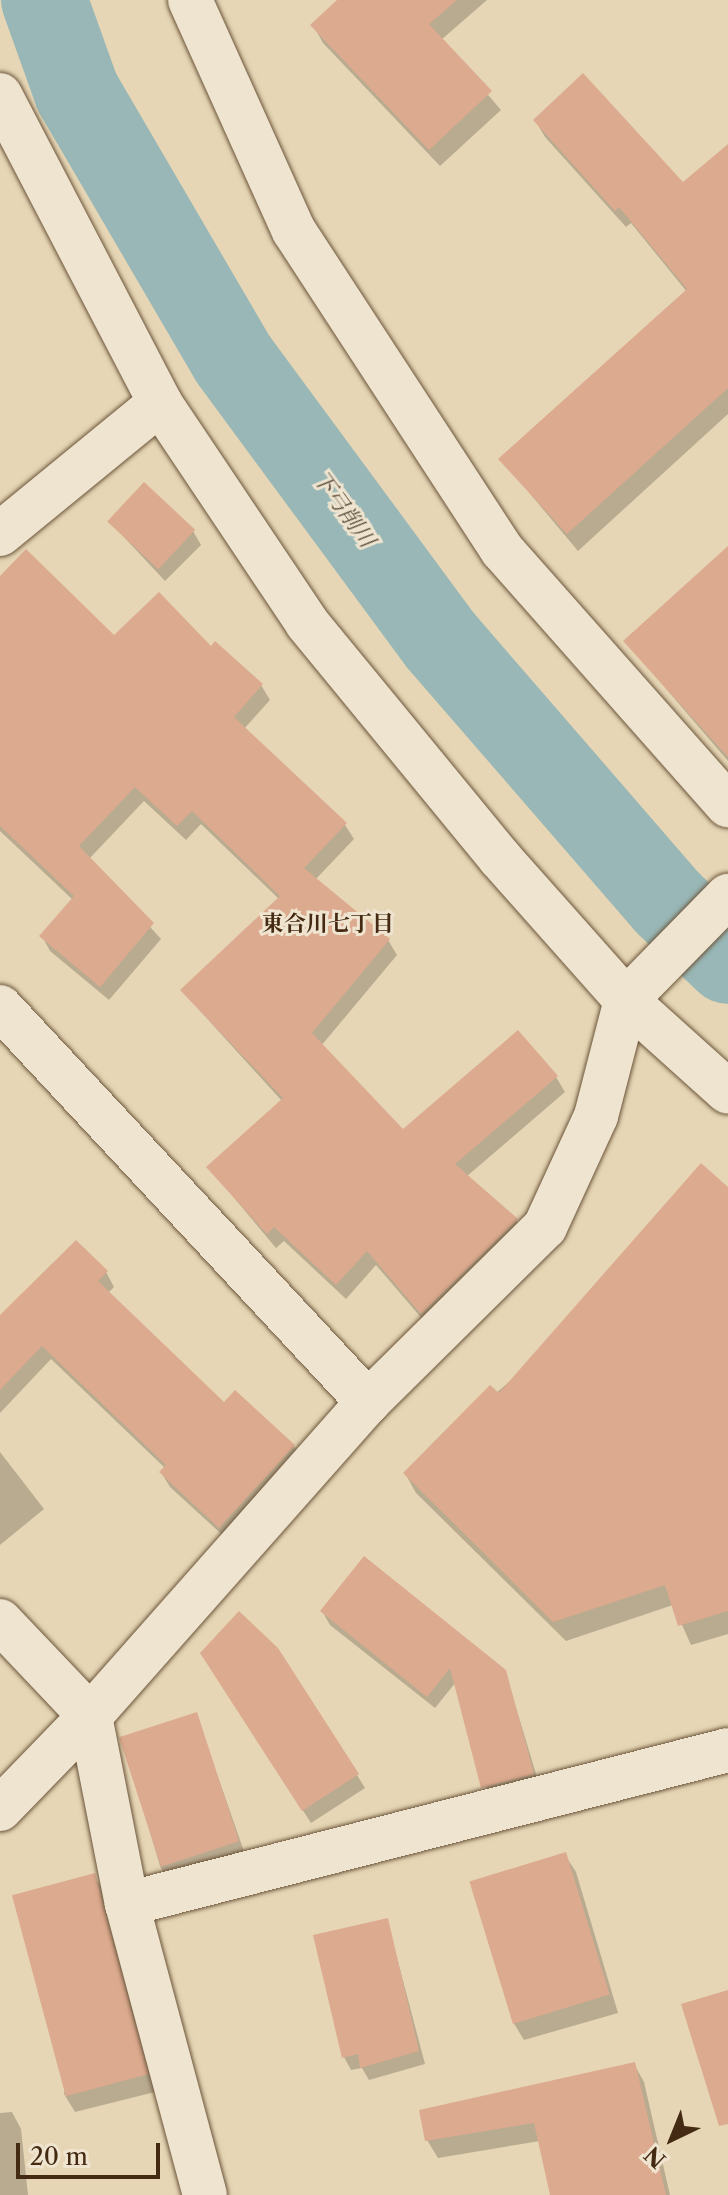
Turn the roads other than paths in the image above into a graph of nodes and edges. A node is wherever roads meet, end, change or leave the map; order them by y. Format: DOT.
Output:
graph roads {
  1 [pos="190,0"];
  2 [pos="0,95"];
  3 [pos="160,403"];
  4 [pos="0,534"];
  5 [pos="728,805"];
  6 [pos="728,896"];
  7 [pos="626,1000"];
  8 [pos="0,1007"];
  9 [pos="728,1092"];
  10 [pos="368,1402"];
  11 [pos="0,1621"];
  12 [pos="90,1716"];
  13 [pos="728,1750"];
  14 [pos="0,1809"];
  15 [pos="127,1904"];
  16 [pos="205,2195"];
  1 -- 5 [label="street"];
  2 -- 3 [label="street"];
  3 -- 4 [label="street"];
  3 -- 7 [label="street"];
  6 -- 7 [label="street"];
  7 -- 9 [label="street"];
  7 -- 10 [label="street"];
  8 -- 10 [label="street"];
  10 -- 12 [label="street"];
  11 -- 12 [label="street"];
  12 -- 14 [label="street"];
  12 -- 15 [label="street"];
  13 -- 15 [label="street"];
  15 -- 16 [label="street"];
}
